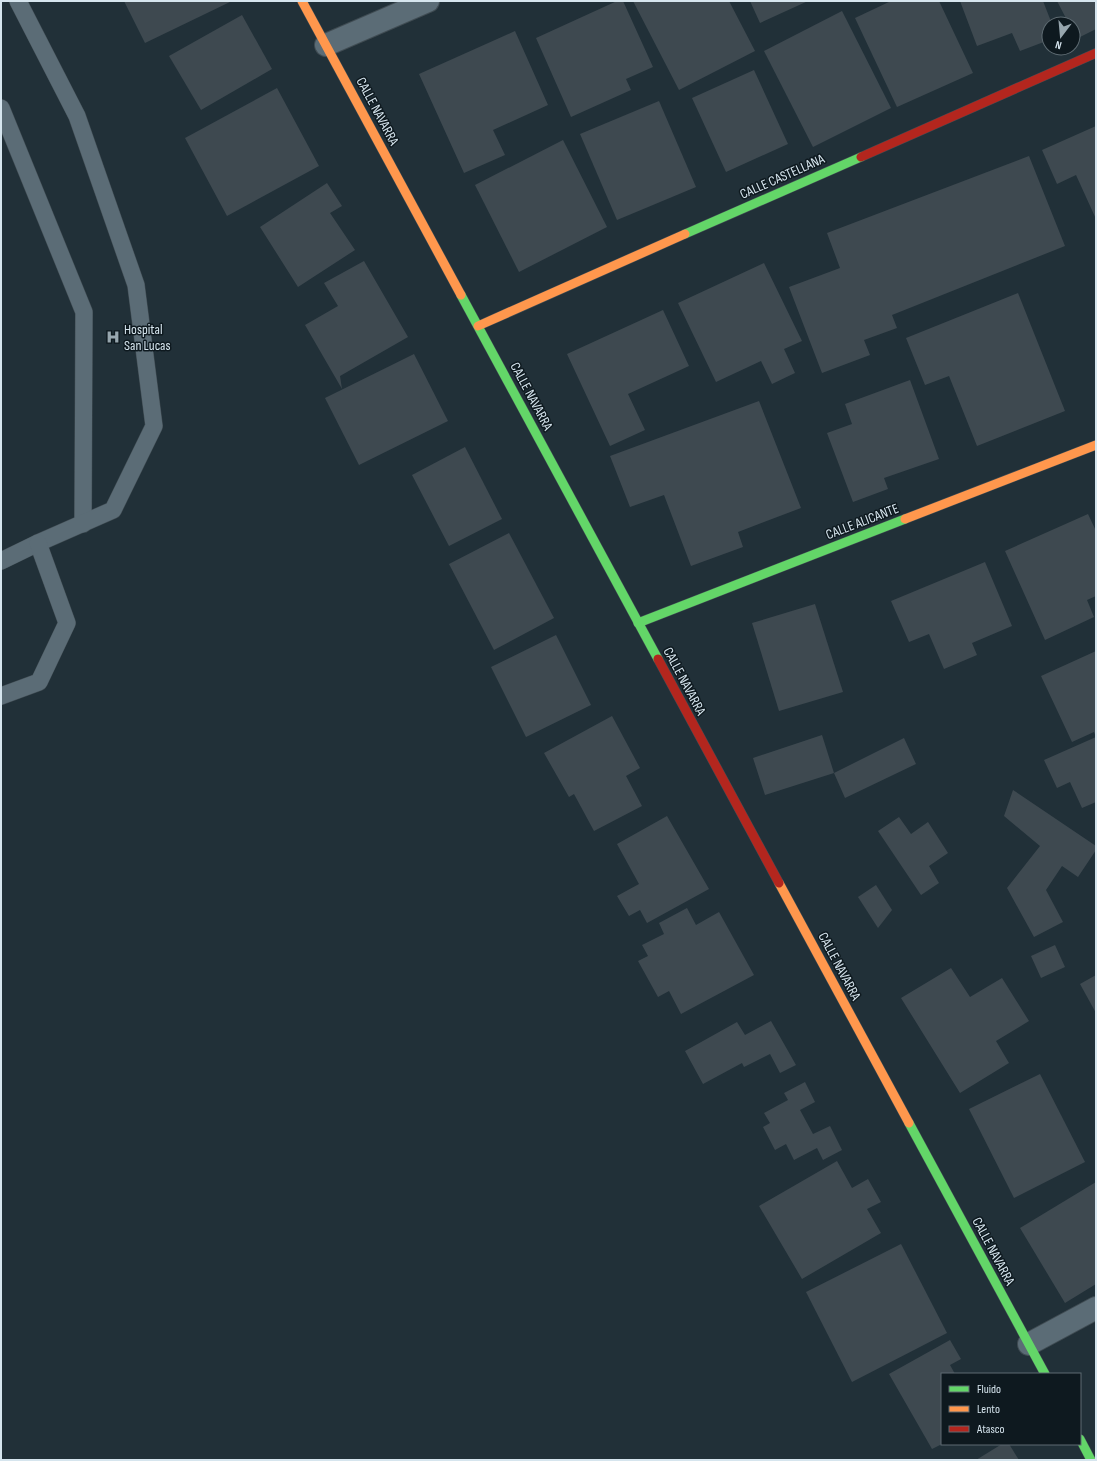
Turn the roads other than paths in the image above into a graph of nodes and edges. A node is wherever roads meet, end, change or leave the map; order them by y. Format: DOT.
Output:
graph roads {
  1 [pos="18,1"];
  2 [pos="302,1"];
  3 [pos="428,1"];
  4 [pos="326,46"];
  5 [pos="1096,53"];
  6 [pos="1,108"];
  7 [pos="478,326"];
  8 [pos="1096,445"];
  9 [pos="83,524"];
  10 [pos="38,542"];
  11 [pos="1,561"];
  12 [pos="638,623"];
  13 [pos="1,696"];
  14 [pos="1096,1308"];
  15 [pos="1028,1344"];
  16 [pos="1044,1373"];
  17 [pos="1081,1441"];
  18 [pos="1091,1460"];
  1 -- 9 [label="lane"];
  2 -- 4 [label="street, CALLE NAVARRA"];
  3 -- 4 [label="street"];
  4 -- 7 [label="street, CALLE NAVARRA"];
  5 -- 7 [label="street, CALLE CASTELLANA"];
  6 -- 9 [label="lane"];
  7 -- 12 [label="street, CALLE NAVARRA"];
  8 -- 12 [label="street, CALLE ALICANTE"];
  9 -- 10 [label="lane"];
  10 -- 11 [label="lane"];
  10 -- 13 [label="lane"];
  12 -- 15 [label="street, CALLE NAVARRA"];
  14 -- 15 [label="street"];
  15 -- 16 [label="street, CALLE NAVARRA"];
  17 -- 18 [label="street"];
}
